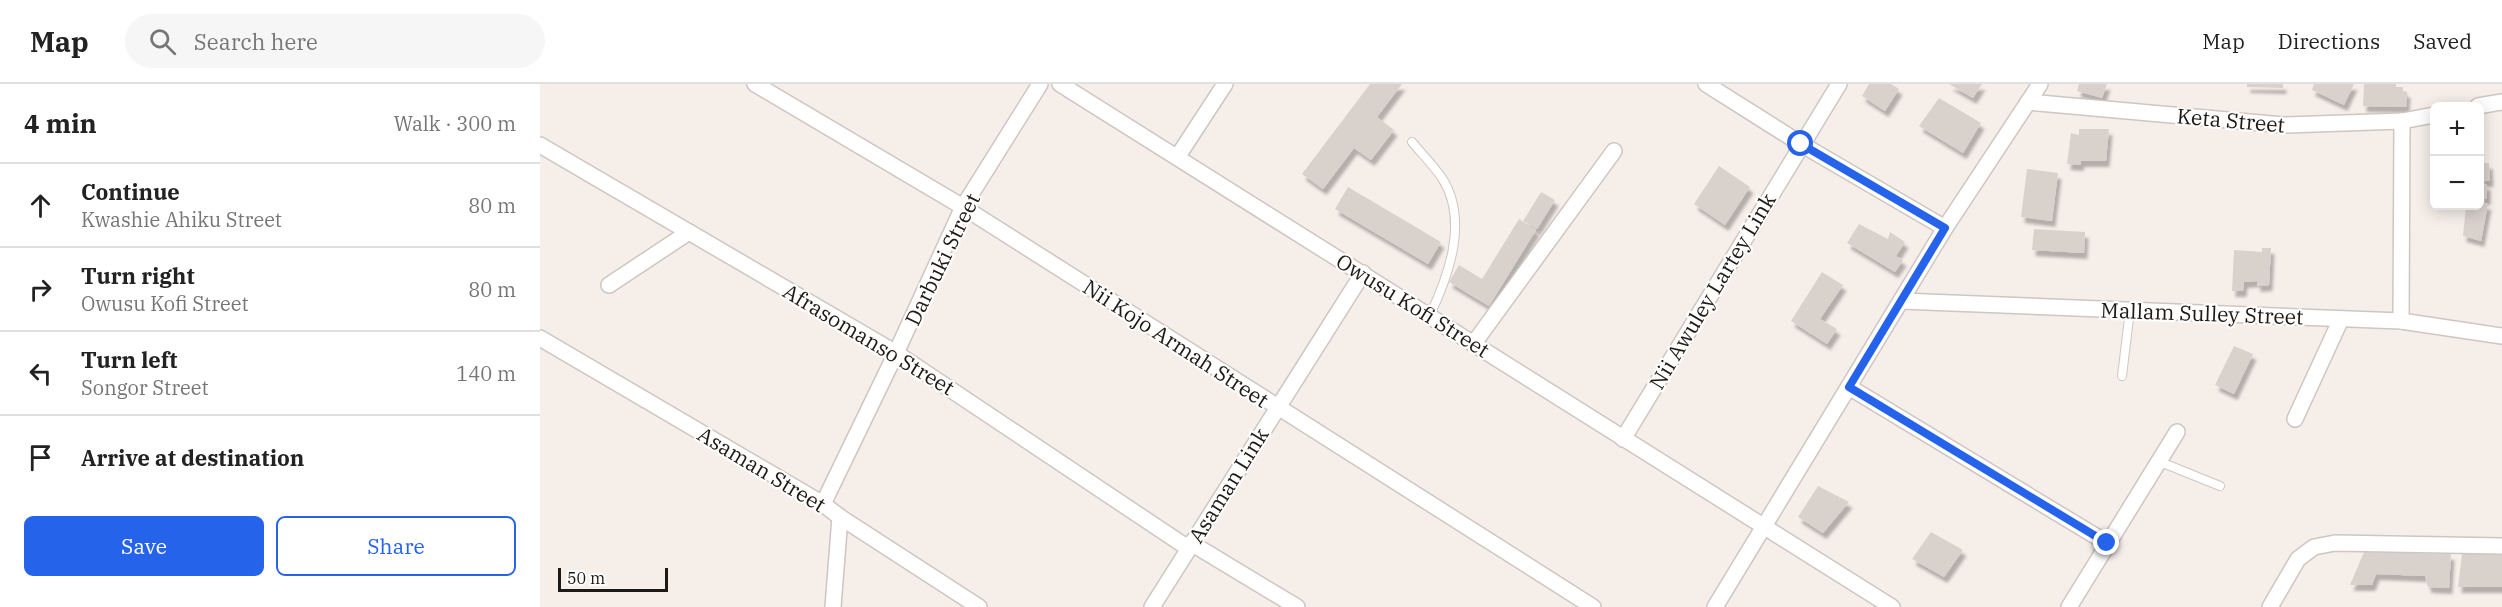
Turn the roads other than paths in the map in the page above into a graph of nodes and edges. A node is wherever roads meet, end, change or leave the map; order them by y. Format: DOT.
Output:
graph roads {
  1 [pos="755,84"];
  2 [pos="1040,84"];
  3 [pos="1060,84"];
  4 [pos="1225,84"];
  5 [pos="1706,84"];
  6 [pos="1839,84"];
  7 [pos="2040,84"];
  8 [pos="2028,102"];
  9 [pos="2502,102"];
  10 [pos="2484,105"];
  11 [pos="2430,116"];
  12 [pos="2402,121"];
  13 [pos="1412,142"];
  14 [pos="1801,144"];
  15 [pos="540,145"];
  16 [pos="1614,151"];
  17 [pos="1178,156"];
  18 [pos="963,207"];
  19 [pos="1945,228"];
  20 [pos="689,232"];
  21 [pos="1363,273"];
  22 [pos="609,285"];
  23 [pos="1901,301"];
  24 [pos="2130,310"];
  25 [pos="1430,315"];
  26 [pos="2341,318"];
  27 [pos="2401,321"];
  28 [pos="2502,336"];
  29 [pos="540,338"];
  30 [pos="1474,343"];
  31 [pos="896,353"];
  32 [pos="2122,376"];
  33 [pos="1849,387"];
  34 [pos="1277,408"];
  35 [pos="2295,418"];
  36 [pos="2177,432"];
  37 [pos="1623,439"];
  38 [pos="2158,461"];
  39 [pos="2220,486"];
  40 [pos="823,504"];
  41 [pos="840,517"];
  42 [pos="1764,528"];
  43 [pos="2107,543"];
  44 [pos="1190,545"];
  45 [pos="2502,546"];
  46 [pos="833,607"];
  47 [pos="979,607"];
  48 [pos="1152,607"];
  49 [pos="1297,607"];
  50 [pos="1593,607"];
  51 [pos="1715,607"];
  52 [pos="1892,607"];
  53 [pos="2069,607"];
  54 [pos="2270,607"];
  1 -- 18 [label="street, Nii Kojo Armah Street"];
  2 -- 18 [label="street, Darbuki Street"];
  3 -- 17 [label="street, Owusu Kofi Street"];
  4 -- 17 [label="street"];
  5 -- 14 [label="street"];
  6 -- 14 [label="street, Nii Awuley Lartey Link"];
  7 -- 8 [label="street"];
  8 -- 12 [label="street, Keta Street"];
  8 -- 19 [label="street"];
  9 -- 10 [label="street"];
  11 -- 12 [label="street, Keta Street"];
  12 -- 27 [label="street"];
  13 -- 25 [label="lane"];
  14 -- 19 [label="street"];
  14 -- 37 [label="street, Nii Awuley Lartey Link"];
  15 -- 20 [label="street, Afrasomanso Street"];
  16 -- 30 [label="street"];
  17 -- 21 [label="street, Owusu Kofi Street"];
  18 -- 31 [label="street, Darbuki Street"];
  18 -- 34 [label="street, Nii Kojo Armah Street"];
  19 -- 23 [label="street"];
  20 -- 22 [label="street"];
  20 -- 31 [label="street, Afrasomanso Street"];
  21 -- 25 [label="street, Owusu Kofi Street"];
  21 -- 34 [label="street, Asaman Link"];
  23 -- 24 [label="street, Mallam Sulley Street"];
  23 -- 33 [label="street"];
  24 -- 26 [label="street, Mallam Sulley Street"];
  24 -- 32 [label="lane"];
  25 -- 30 [label="street, Owusu Kofi Street"];
  26 -- 27 [label="street, Mallam Sulley Street"];
  26 -- 35 [label="street"];
  27 -- 28 [label="street, Mallam Sulley Street"];
  29 -- 40 [label="street, Asaman Street"];
  30 -- 37 [label="street, Owusu Kofi Street"];
  31 -- 40 [label="street, Darbuki Street"];
  31 -- 44 [label="street, Afrasomanso Street"];
  33 -- 42 [label="street"];
  33 -- 43 [label="street"];
  34 -- 44 [label="street, Asaman Link"];
  34 -- 50 [label="street, Nii Kojo Armah Street"];
  36 -- 38 [label="street"];
  37 -- 42 [label="street, Owusu Kofi Street"];
  38 -- 39 [label="lane"];
  38 -- 43 [label="street"];
  40 -- 41 [label="street, Asaman Street"];
  41 -- 46 [label="street"];
  41 -- 47 [label="street, Asaman Street"];
  42 -- 51 [label="street"];
  42 -- 52 [label="street, Owusu Kofi Street"];
  43 -- 53 [label="street"];
  44 -- 48 [label="street, Asaman Link"];
  44 -- 49 [label="street, Afrasomanso Street"];
  45 -- 54 [label="street"];
}
